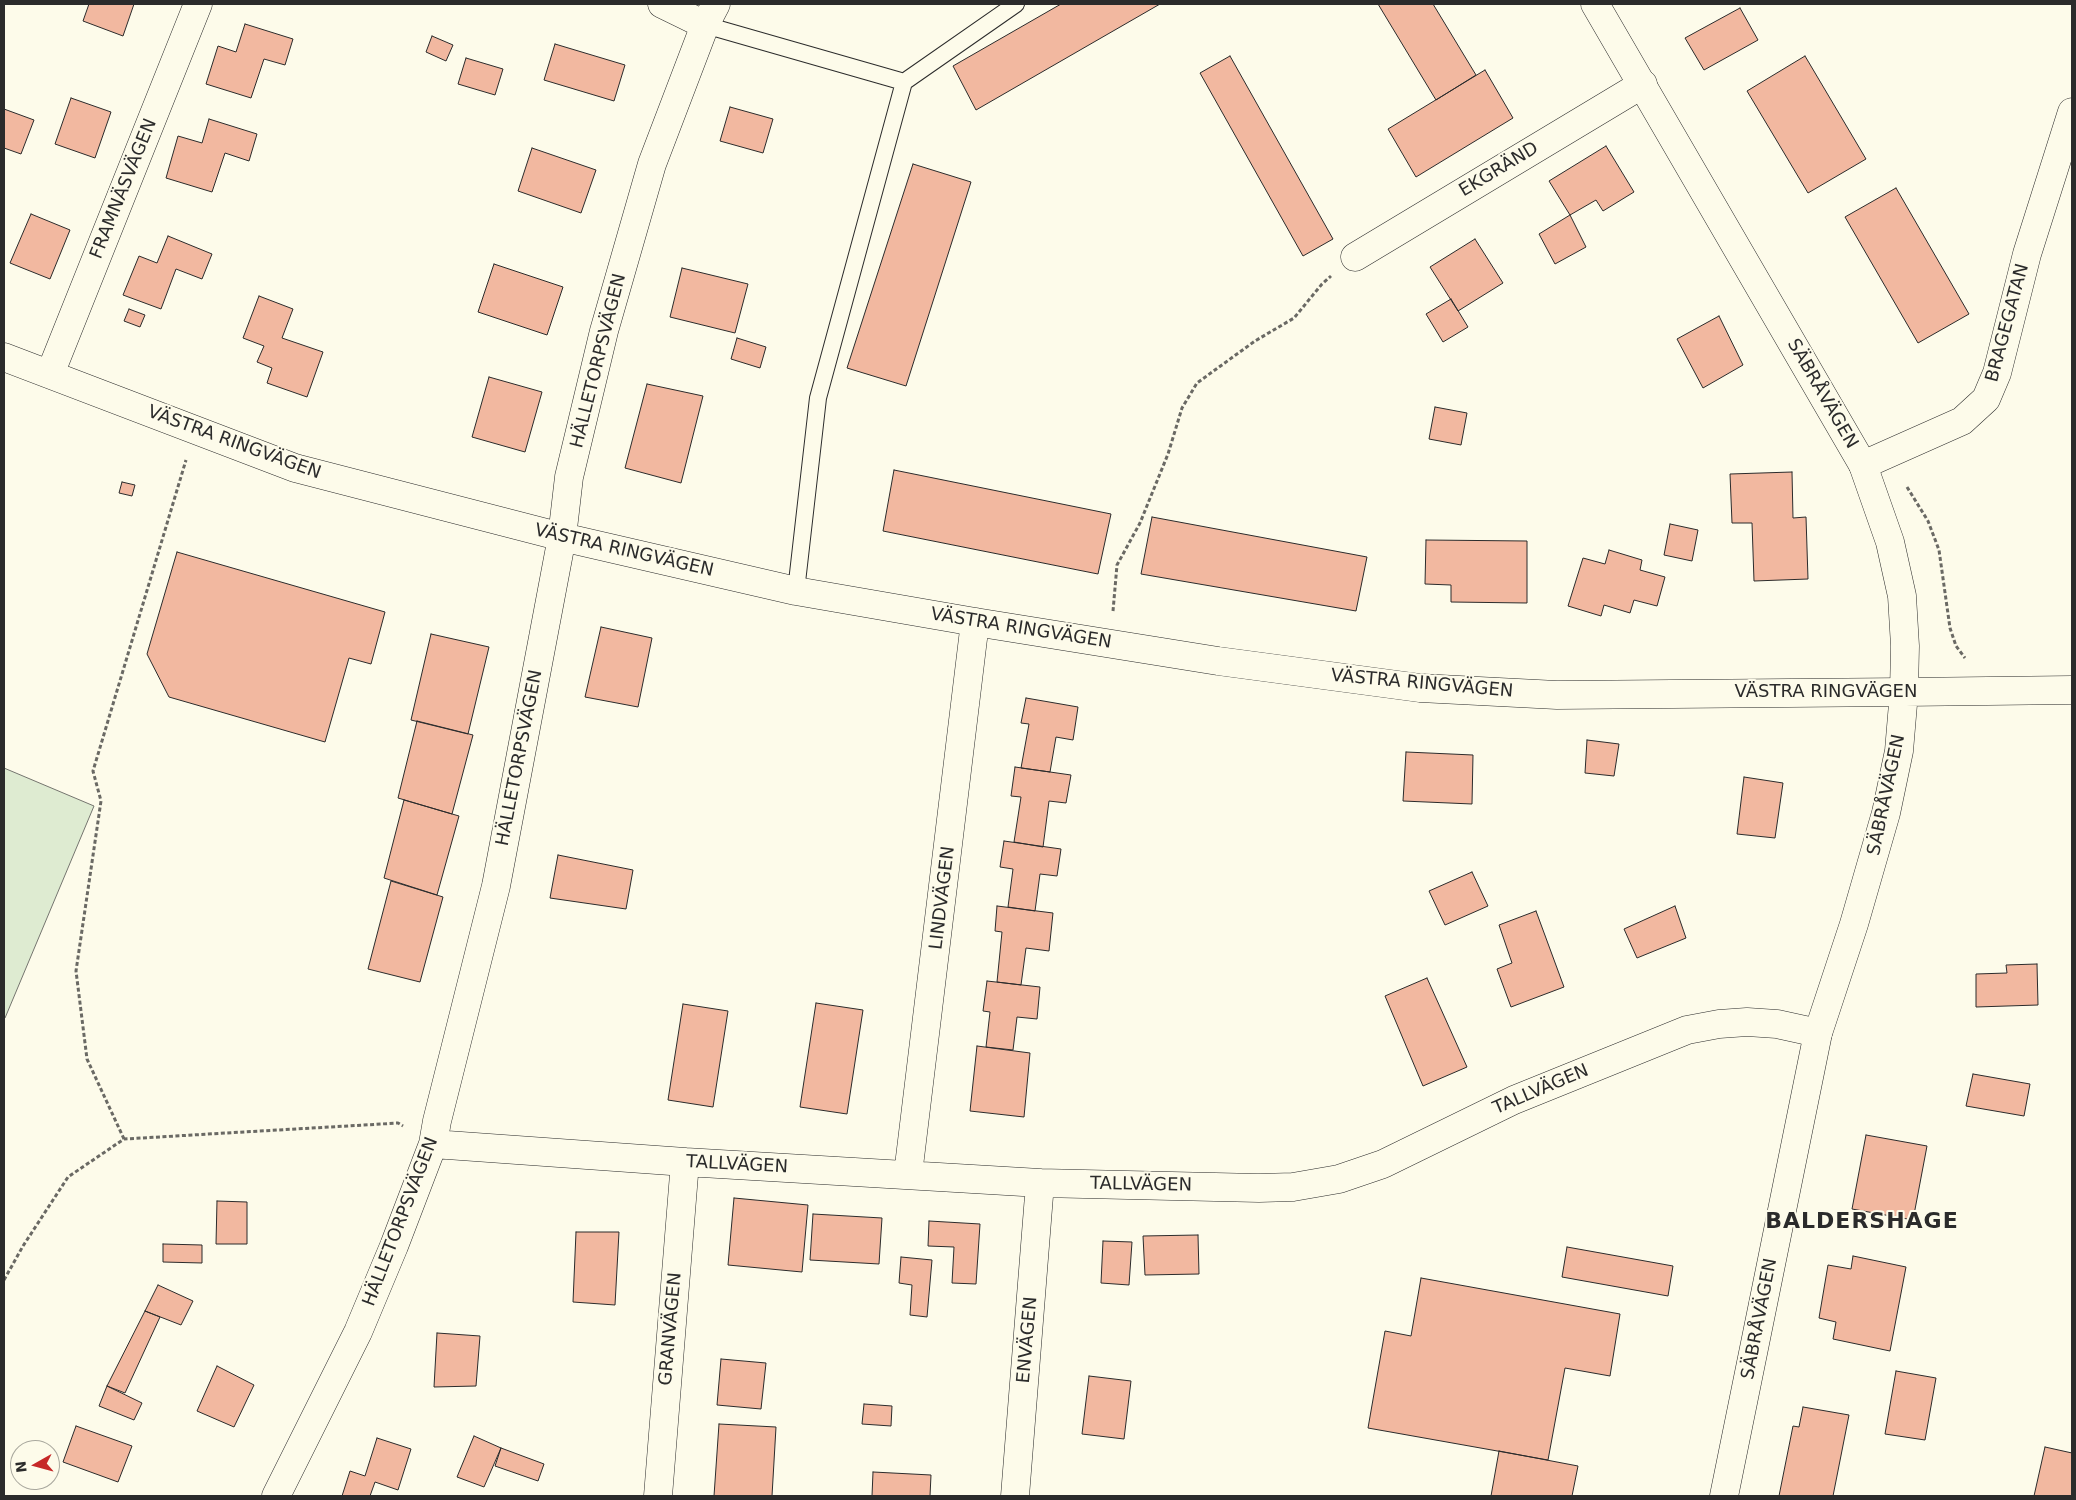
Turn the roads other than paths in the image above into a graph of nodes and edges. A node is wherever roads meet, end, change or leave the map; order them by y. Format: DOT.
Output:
graph roads {
  1 [pos="198,4"];
  2 [pos="662,4"];
  3 [pos="1016,4"];
  4 [pos="1595,4"];
  5 [pos="711,14"];
  6 [pos="904,82"];
  7 [pos="1643,84"];
  8 [pos="2072,112"];
  9 [pos="1355,257"];
  10 [pos="4,357"];
  11 [pos="50,374"];
  12 [pos="1863,465"];
  13 [pos="562,537"];
  14 [pos="796,591"];
  15 [pos="975,622"];
  16 [pos="2072,690"];
  17 [pos="1904,692"];
  18 [pos="1818,1032"];
  19 [pos="432,1144"];
  20 [pos="685,1162"];
  21 [pos="908,1174"];
  22 [pos="1040,1183"];
  23 [pos="276,1496"];
  24 [pos="658,1496"];
  25 [pos="1016,1496"];
  26 [pos="1724,1496"];
  1 -- 11 [label="street, FRAMNÄSVÄGEN"];
  2 -- 5 [label="street"];
  3 -- 6 [label="lane"];
  4 -- 7 [label="street, SÄBRÅVÄGEN"];
  5 -- 6 [label="lane"];
  5 -- 13 [label="street, HÄLLETORPSVÄGEN"];
  6 -- 14 [label="lane"];
  7 -- 9 [label="street, EKGRÄND"];
  7 -- 12 [label="street, SÄBRÅVÄGEN"];
  8 -- 12 [label="street, BRAGEGATAN"];
  10 -- 11 [label="street, VÄSTRA RINGVÄGEN"];
  11 -- 13 [label="street, VÄSTRA RINGVÄGEN"];
  12 -- 17 [label="street, SÄBRÅVÄGEN"];
  13 -- 14 [label="street, VÄSTRA RINGVÄGEN"];
  13 -- 19 [label="street, HÄLLETORPSVÄGEN"];
  14 -- 15 [label="street, VÄSTRA RINGVÄGEN"];
  15 -- 17 [label="street, VÄSTRA RINGVÄGEN"];
  15 -- 21 [label="street, LINDVÄGEN"];
  16 -- 17 [label="street, VÄSTRA RINGVÄGEN"];
  17 -- 18 [label="street, SÄBRÅVÄGEN"];
  18 -- 22 [label="street, TALLVÄGEN"];
  18 -- 26 [label="street, SÄBRÅVÄGEN"];
  19 -- 20 [label="street, TALLVÄGEN"];
  19 -- 23 [label="street, HÄLLETORPSVÄGEN"];
  20 -- 21 [label="street, TALLVÄGEN"];
  20 -- 24 [label="street, GRANVÄGEN"];
  21 -- 22 [label="street, TALLVÄGEN"];
  22 -- 25 [label="street, ENVÄGEN"];
}
